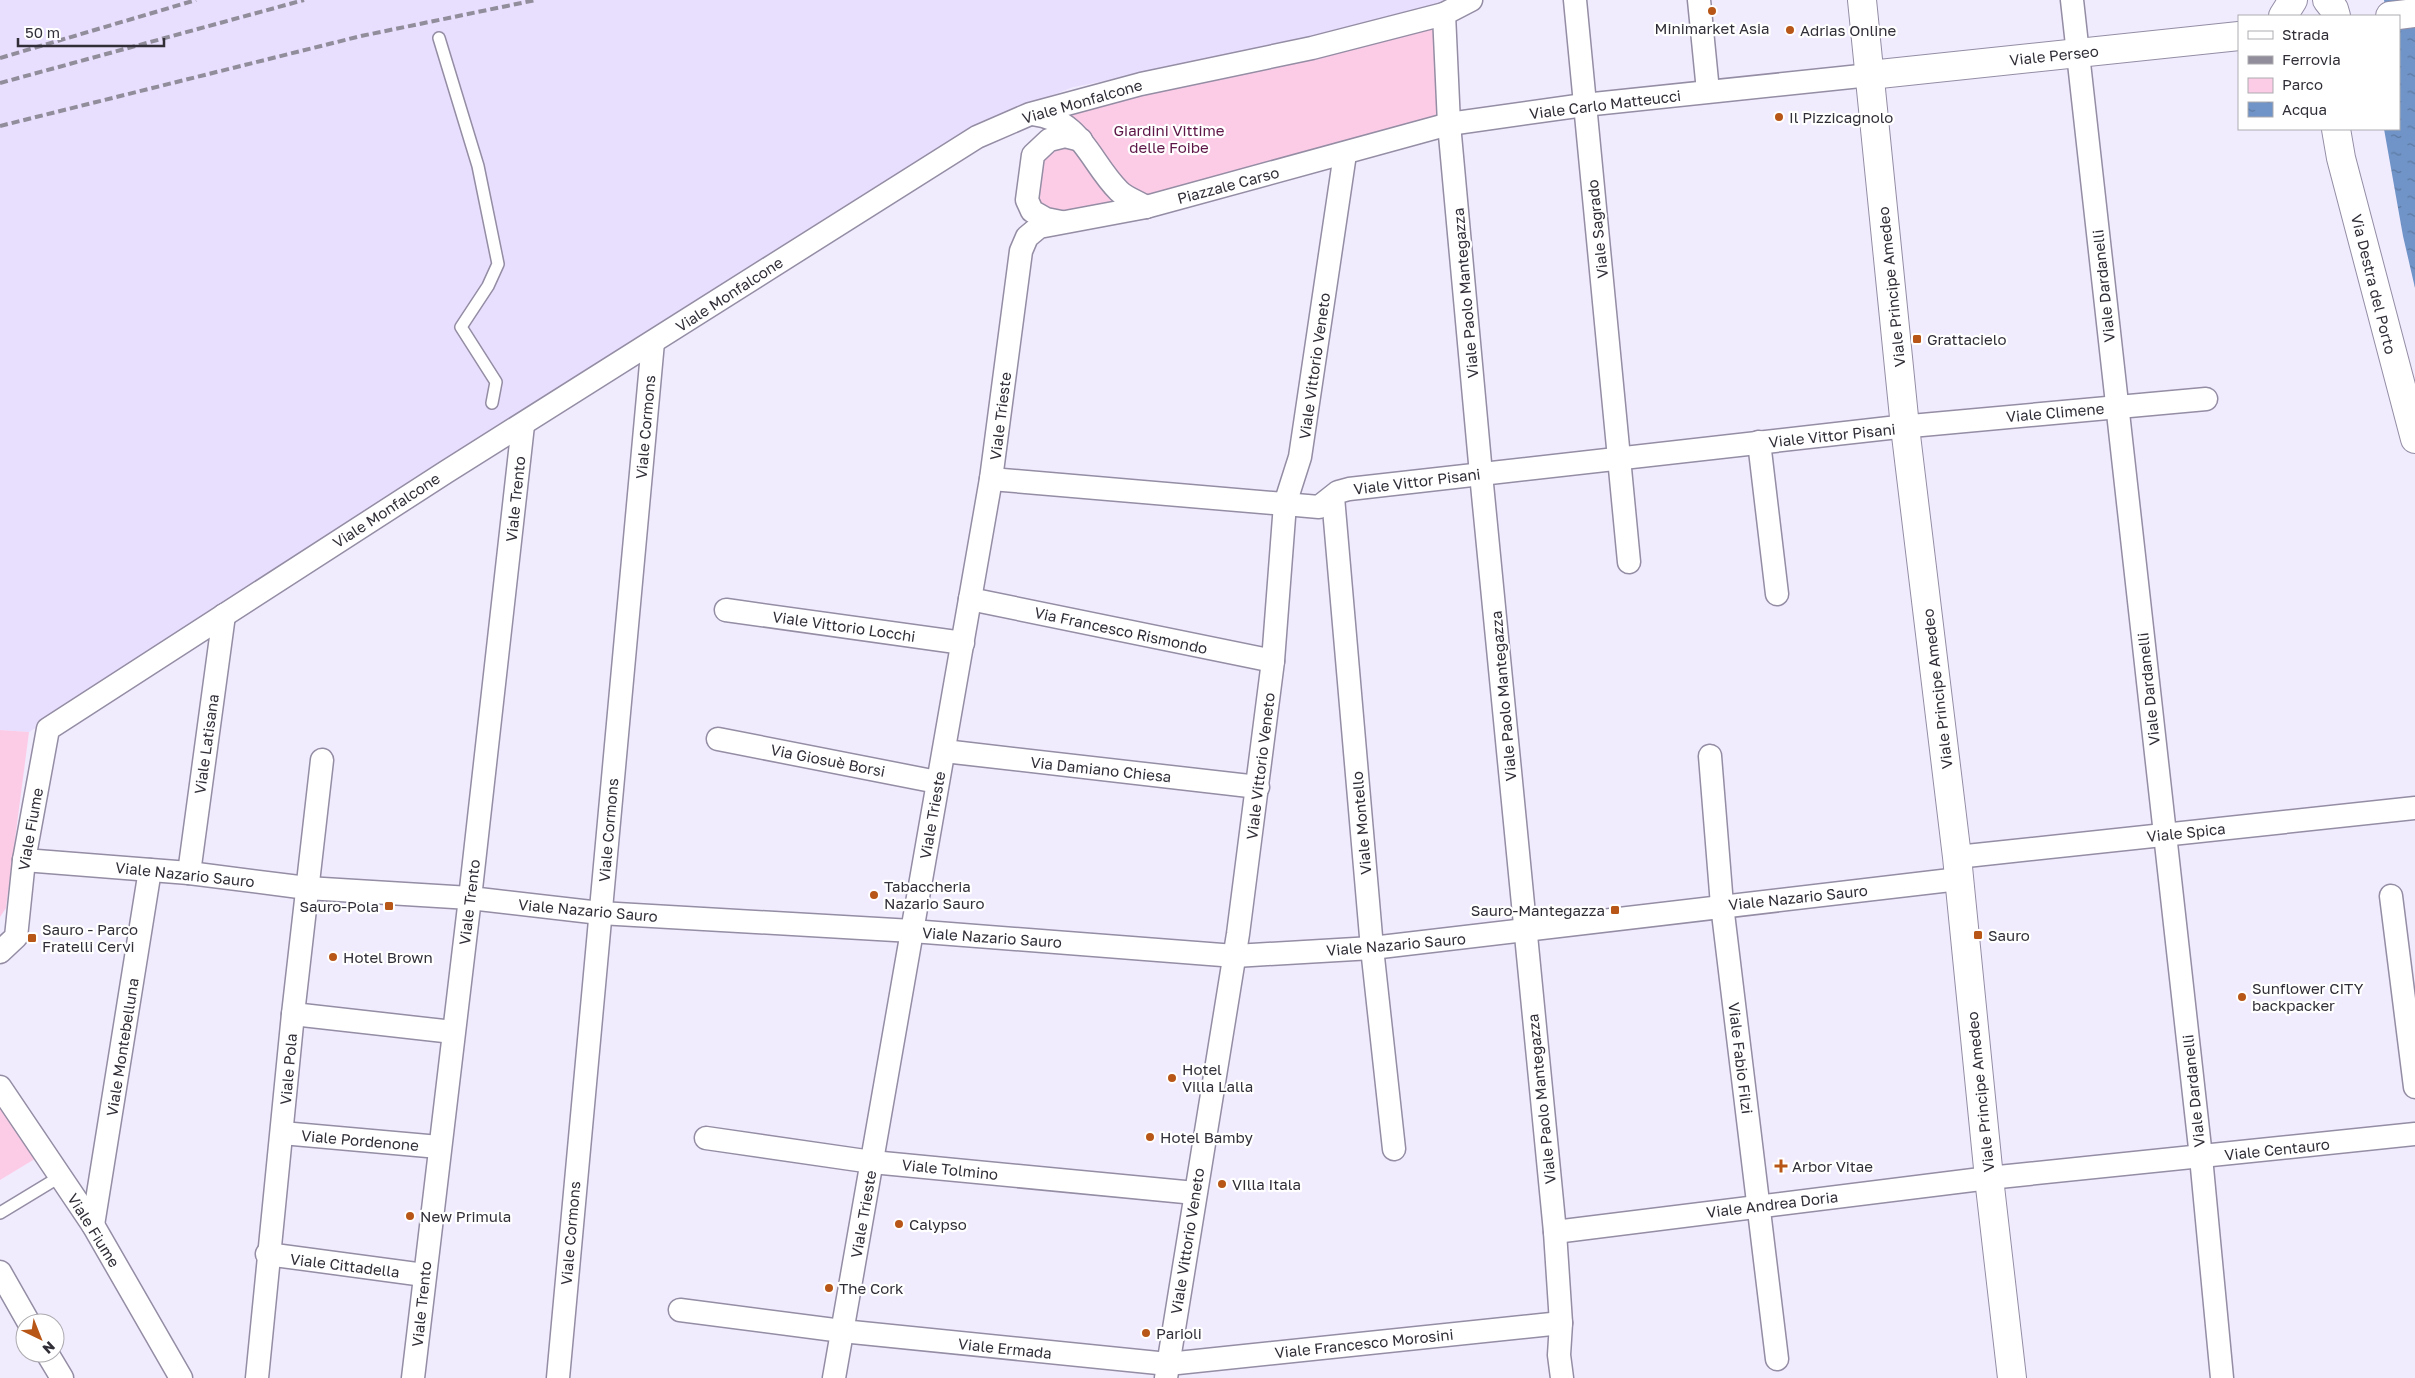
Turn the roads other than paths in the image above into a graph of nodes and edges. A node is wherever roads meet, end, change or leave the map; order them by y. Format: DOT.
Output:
graph roads {
  1 [pos="1471,0"];
  2 [pos="1575,0"];
  3 [pos="1699,0"];
  4 [pos="1862,0"];
  5 [pos="2072,0"];
  6 [pos="2293,0"];
  7 [pos="2326,0"];
  8 [pos="2415,13"];
  9 [pos="1444,14"];
  10 [pos="2283,15"];
  11 [pos="2336,15"];
  12 [pos="2398,15"];
  13 [pos="2238,36"];
  14 [pos="439,38"];
  15 [pos="2077,53"];
  16 [pos="1870,75"];
  17 [pos="1708,91"];
  18 [pos="1584,105"];
  19 [pos="1030,114"];
  20 [pos="1450,124"];
  21 [pos="2336,130"];
  22 [pos="1081,140"];
  23 [pos="1345,154"];
  24 [pos="1120,192"];
  25 [pos="1146,207"];
  26 [pos="1111,214"];
  27 [pos="1068,223"];
  28 [pos="1021,251"];
  29 [pos="653,342"];
  30 [pos="2206,399"];
  31 [pos="492,403"];
  32 [pos="2116,406"];
  33 [pos="523,425"];
  34 [pos="1905,427"];
  35 [pos="2415,439"];
  36 [pos="1759,442"];
  37 [pos="1620,457"];
  38 [pos="1481,474"];
  39 [pos="991,479"];
  40 [pos="1333,497"];
  41 [pos="1285,504"];
  42 [pos="1629,562"];
  43 [pos="1778,594"];
  44 [pos="970,599"];
  45 [pos="726,610"];
  46 [pos="224,616"];
  47 [pos="963,643"];
  48 [pos="1273,661"];
  49 [pos="48,729"];
  50 [pos="718,739"];
  51 [pos="944,752"];
  52 [pos="1710,756"];
  53 [pos="322,760"];
  54 [pos="937,782"];
  55 [pos="1258,787"];
  56 [pos="2415,808"];
  57 [pos="2164,834"];
  58 [pos="24,860"];
  59 [pos="1958,868"];
  60 [pos="150,870"];
  61 [pos="189,872"];
  62 [pos="306,888"];
  63 [pos="2391,896"];
  64 [pos="470,898"];
  65 [pos="1722,905"];
  66 [pos="600,913"];
  67 [pos="1524,930"];
  68 [pos="912,931"];
  69 [pos="1372,948"];
  70 [pos="0,952"];
  71 [pos="1235,956"];
  72 [pos="293,1014"];
  73 [pos="453,1032"];
  74 [pos="0,1087"];
  75 [pos="2415,1087"];
  76 [pos="282,1133"];
  77 [pos="2415,1134"];
  78 [pos="706,1138"];
  79 [pos="439,1147"];
  80 [pos="1394,1149"];
  81 [pos="2201,1158"];
  82 [pos="872,1162"];
  83 [pos="61,1176"];
  84 [pos="1989,1178"];
  85 [pos="1195,1193"];
  86 [pos="1760,1205"];
  87 [pos="0,1213"];
  88 [pos="93,1225"];
  89 [pos="1555,1232"];
  90 [pos="267,1254"];
  91 [pos="0,1272"];
  92 [pos="424,1275"];
  93 [pos="680,1310"];
  94 [pos="24,1313"];
  95 [pos="1561,1323"];
  96 [pos="842,1331"];
  97 [pos="1777,1359"];
  98 [pos="53,1363"];
  99 [pos="1167,1371"];
  100 [pos="62,1378"];
  101 [pos="181,1378"];
  102 [pos="257,1378"];
  103 [pos="413,1378"];
  104 [pos="558,1378"];
  105 [pos="834,1378"];
  106 [pos="1562,1378"];
  107 [pos="2012,1378"];
  108 [pos="2222,1378"];
  1 -- 9 [label="street, Viale Monfalcone"];
  2 -- 18 [label="street, Viale Sagrado"];
  3 -- 17 [label="street"];
  4 -- 16 [label="street, Viale Principe Amedeo"];
  5 -- 15 [label="street, Viale Dardanelli"];
  6 -- 10 [label="street"];
  7 -- 11 [label="street"];
  8 -- 12 [label="street"];
  9 -- 19 [label="street, Viale Monfalcone"];
  9 -- 20 [label="street, Viale Paolo Mantegazza"];
  13 -- 15 [label="street, Viale Perseo"];
  14 -- 31 [label="lane"];
  15 -- 16 [label="street, Viale Perseo"];
  15 -- 32 [label="street, Viale Dardanelli"];
  16 -- 17 [label="street, Viale Carlo Matteucci"];
  16 -- 34 [label="street, Viale Principe Amedeo"];
  17 -- 18 [label="street, Viale Carlo Matteucci"];
  18 -- 20 [label="street, Viale Carlo Matteucci"];
  18 -- 37 [label="street, Viale Sagrado"];
  19 -- 22 [label="street"];
  19 -- 29 [label="street, Viale Monfalcone"];
  20 -- 23 [label="street, Viale Carlo Matteucci"];
  20 -- 38 [label="street, Viale Paolo Mantegazza"];
  21 -- 35 [label="street, Via Destra del Porto"];
  22 -- 24 [label="street"];
  22 -- 27 [label="street, Piazzale Carso"];
  23 -- 25 [label="street, Piazzale Carso"];
  23 -- 41 [label="street, Viale Vittorio Veneto"];
  24 -- 25 [label="street"];
  24 -- 26 [label="street"];
  25 -- 26 [label="street, Piazzale Carso"];
  26 -- 27 [label="street, Piazzale Carso"];
  27 -- 28 [label="street, Piazzale Carso"];
  28 -- 39 [label="street, Viale Trieste"];
  29 -- 33 [label="street, Viale Monfalcone"];
  29 -- 66 [label="street, Viale Cormons"];
  30 -- 32 [label="street, Viale Climene"];
  32 -- 34 [label="street, Viale Climene"];
  32 -- 57 [label="street, Viale Dardanelli"];
  33 -- 46 [label="street, Viale Monfalcone"];
  33 -- 64 [label="street, Viale Trento"];
  34 -- 36 [label="street, Viale Vittor Pisani"];
  34 -- 59 [label="street, Viale Principe Amedeo"];
  36 -- 37 [label="street, Viale Vittor Pisani"];
  36 -- 43 [label="street, Viale Vittor Pisani"];
  37 -- 38 [label="street, Viale Vittor Pisani"];
  37 -- 42 [label="street, Viale Sagrado"];
  38 -- 40 [label="street, Viale Vittor Pisani"];
  38 -- 67 [label="street, Viale Paolo Mantegazza"];
  39 -- 41 [label="street, Viale Vittor Pisani"];
  39 -- 44 [label="street, Viale Trieste"];
  40 -- 41 [label="street, Viale Vittor Pisani"];
  40 -- 69 [label="street, Viale Montello"];
  41 -- 48 [label="street, Viale Vittorio Veneto"];
  44 -- 47 [label="street, Viale Trieste"];
  44 -- 48 [label="street, Via Francesco Rismondo"];
  45 -- 47 [label="street, Viale Vittorio Locchi"];
  46 -- 49 [label="street, Viale Monfalcone"];
  46 -- 61 [label="street, Viale Latisana"];
  47 -- 51 [label="street, Viale Trieste"];
  48 -- 55 [label="street, Viale Vittorio Veneto"];
  49 -- 58 [label="street, Viale Fiume"];
  50 -- 54 [label="street, Via Giosuè Borsi"];
  51 -- 54 [label="street, Viale Trieste"];
  51 -- 55 [label="street, Via Damiano Chiesa"];
  52 -- 65 [label="street, Viale Fabio Filzi"];
  53 -- 62 [label="street, Viale Pola"];
  54 -- 68 [label="street, Viale Trieste"];
  55 -- 71 [label="street, Viale Vittorio Veneto"];
  56 -- 57 [label="street, Viale Spica"];
  57 -- 59 [label="street, Viale Spica"];
  57 -- 81 [label="street, Viale Dardanelli"];
  58 -- 60 [label="street, Viale Nazario Sauro"];
  58 -- 70 [label="street, Viale Fiume"];
  59 -- 65 [label="street, Viale Nazario Sauro"];
  59 -- 84 [label="street, Viale Principe Amedeo"];
  60 -- 61 [label="street, Viale Nazario Sauro"];
  60 -- 88 [label="street, Viale Montebelluna"];
  61 -- 62 [label="street, Viale Nazario Sauro"];
  62 -- 64 [label="street, Viale Nazario Sauro"];
  62 -- 72 [label="street, Viale Pola"];
  63 -- 75 [label="street"];
  64 -- 66 [label="street, Viale Nazario Sauro"];
  64 -- 73 [label="street, Viale Trento"];
  65 -- 67 [label="street, Viale Nazario Sauro"];
  65 -- 86 [label="street, Viale Fabio Filzi"];
  66 -- 68 [label="street, Viale Nazario Sauro"];
  66 -- 104 [label="street, Viale Cormons"];
  67 -- 69 [label="street, Viale Nazario Sauro"];
  67 -- 89 [label="street, Viale Paolo Mantegazza"];
  68 -- 71 [label="street, Viale Nazario Sauro"];
  68 -- 82 [label="street, Viale Trieste"];
  69 -- 71 [label="street, Viale Nazario Sauro"];
  69 -- 80 [label="street, Viale Montello"];
  71 -- 85 [label="street, Viale Vittorio Veneto"];
  72 -- 73 [label="street"];
  72 -- 76 [label="street, Viale Pola"];
  73 -- 79 [label="street, Viale Trento"];
  74 -- 83 [label="street, Viale Fiume"];
  76 -- 79 [label="street, Viale Pordenone"];
  76 -- 90 [label="street, Viale Pola"];
  77 -- 81 [label="street, Viale Centauro"];
  78 -- 82 [label="street, Viale Tolmino"];
  79 -- 92 [label="street, Viale Trento"];
  81 -- 84 [label="street, Viale Centauro"];
  81 -- 108 [label="street, Viale Dardanelli"];
  82 -- 85 [label="street, Viale Tolmino"];
  82 -- 96 [label="street, Viale Trieste"];
  83 -- 87 [label="lane"];
  83 -- 88 [label="street, Viale Fiume"];
  84 -- 86 [label="street, Viale Andrea Doria"];
  84 -- 107 [label="street, Viale Principe Amedeo"];
  85 -- 99 [label="street, Viale Vittorio Veneto"];
  86 -- 89 [label="street, Viale Andrea Doria"];
  86 -- 97 [label="street, Viale Fabio Filzi"];
  88 -- 101 [label="street, Viale Fiume"];
  89 -- 95 [label="street, Viale Paolo Mantegazza"];
  90 -- 92 [label="street, Viale Cittadella"];
  90 -- 102 [label="street, Viale Pola"];
  91 -- 94 [label="street"];
  92 -- 103 [label="street, Viale Trento"];
  93 -- 96 [label="street, Viale Ermada"];
  95 -- 99 [label="street, Viale Francesco Morosini"];
  95 -- 106 [label="street, Viale Paolo Mantegazza"];
  96 -- 99 [label="street, Viale Ermada"];
  96 -- 105 [label="street, Viale Trieste"];
  98 -- 100 [label="street"];
}
